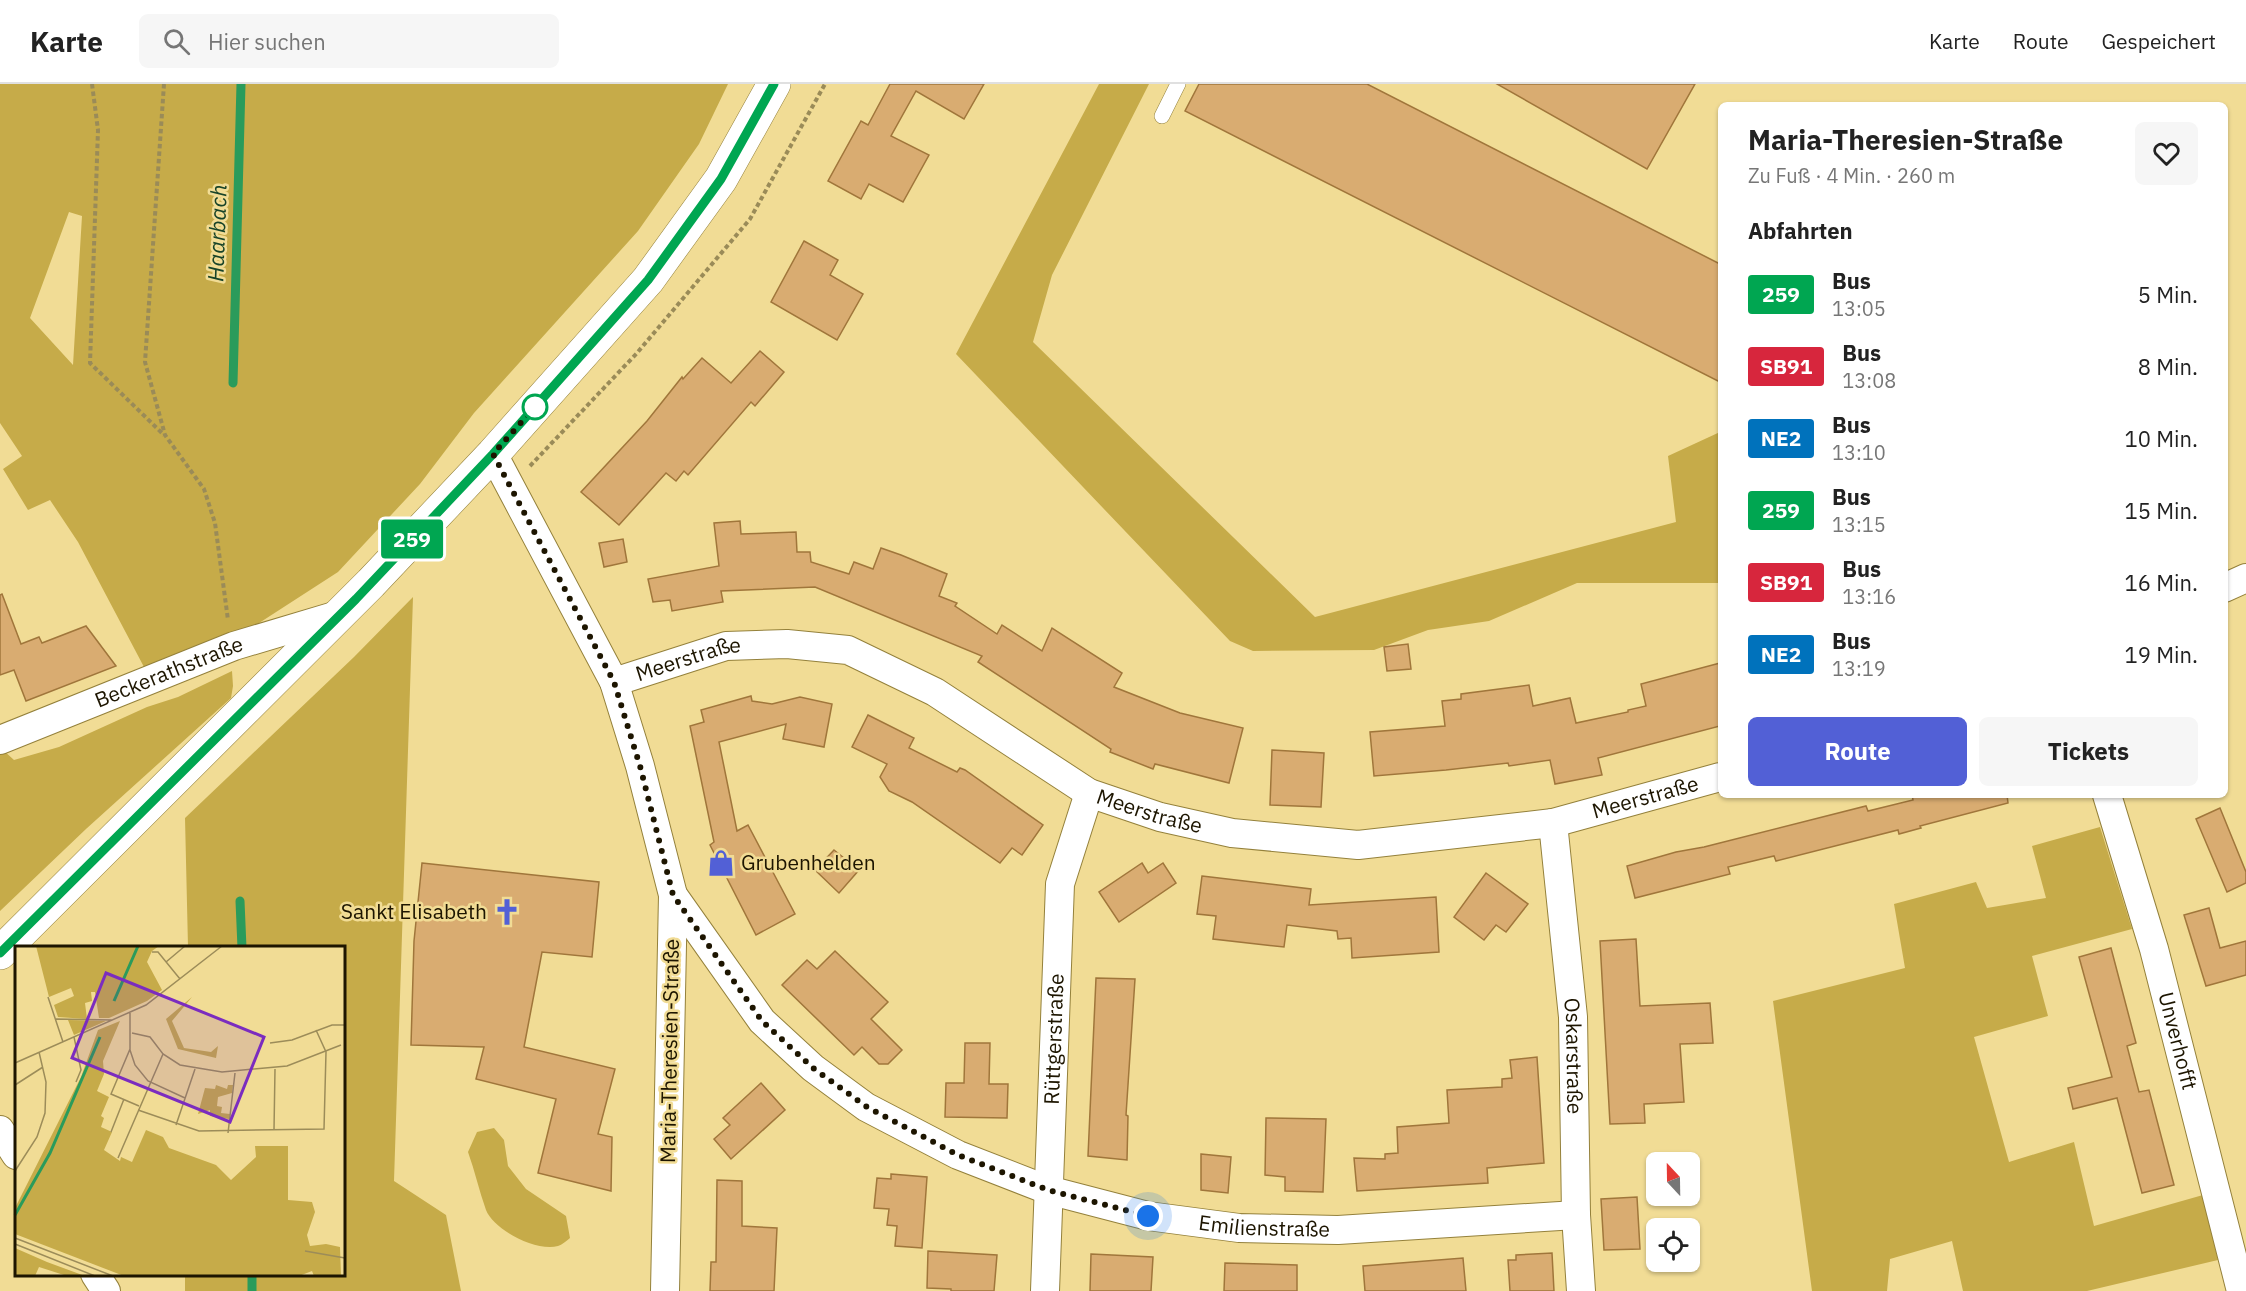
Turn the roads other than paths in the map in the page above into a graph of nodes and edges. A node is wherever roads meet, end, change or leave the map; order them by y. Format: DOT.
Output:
graph roads {
  1 [pos="774,84"];
  2 [pos="1178,84"];
  3 [pos="1162,116"];
  4 [pos="493,454"];
  5 [pos="2246,578"];
  6 [pos="2228,586"];
  7 [pos="340,614"];
  8 [pos="614,682"];
  9 [pos="0,740"];
  10 [pos="1718,778"];
  11 [pos="1089,793"];
  12 [pos="2108,798"];
  13 [pos="1553,823"];
  14 [pos="673,895"];
  15 [pos="0,953"];
  16 [pos="0,1130"];
  17 [pos="15,1153"];
  18 [pos="1048,1190"];
  19 [pos="1576,1215"];
  20 [pos="96,1276"];
  21 [pos="106,1291"];
  22 [pos="665,1291"];
  23 [pos="1045,1291"];
  24 [pos="1581,1291"];
  25 [pos="2241,1291"];
  1 -- 4 [label="main road"];
  2 -- 3 [label="lane"];
  4 -- 7 [label="main road"];
  4 -- 8 [label="street, Maria-Theresien-Straße"];
  5 -- 6 [label="street"];
  7 -- 9 [label="street, Beckerathstraße"];
  7 -- 15 [label="main road"];
  8 -- 11 [label="street, Meerstraße"];
  8 -- 14 [label="street, Maria-Theresien-Straße"];
  10 -- 13 [label="street, Meerstraße"];
  11 -- 13 [label="street, Meerstraße"];
  11 -- 18 [label="street, Rüttgerstraße"];
  12 -- 25 [label="street, Unverhofft"];
  13 -- 19 [label="street, Oskarstraße"];
  14 -- 18 [label="street, Emilienstraße"];
  14 -- 22 [label="street, Maria-Theresien-Straße"];
  16 -- 17 [label="street"];
  18 -- 19 [label="street, Emilienstraße"];
  18 -- 23 [label="street, Rüttgerstraße"];
  19 -- 24 [label="street, Oskarstraße"];
  20 -- 21 [label="street"];
}
